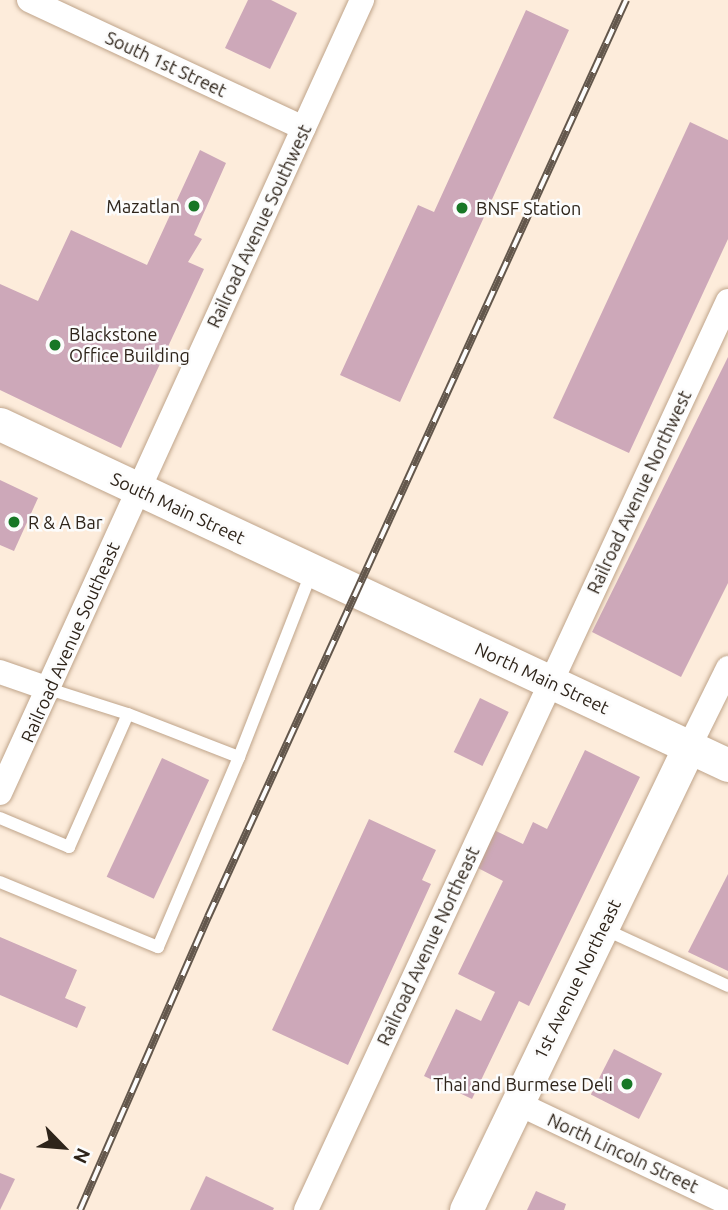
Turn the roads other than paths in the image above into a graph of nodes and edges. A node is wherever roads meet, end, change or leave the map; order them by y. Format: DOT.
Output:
graph roads {
  1 [pos="29,0"];
  2 [pos="362,0"];
  3 [pos="304,128"];
  4 [pos="728,301"];
  5 [pos="0,424"];
  6 [pos="138,489"];
  7 [pos="312,570"];
  8 [pos="356,590"];
  9 [pos="728,668"];
  10 [pos="0,672"];
  11 [pos="549,682"];
  12 [pos="49,689"];
  13 [pos="128,715"];
  14 [pos="689,747"];
  15 [pos="239,757"];
  16 [pos="728,765"];
  17 [pos="0,793"];
  18 [pos="0,818"];
  19 [pos="0,882"];
  20 [pos="601,928"];
  21 [pos="728,986"];
  22 [pos="517,1103"];
  23 [pos="728,1203"];
  24 [pos="306,1210"];
  25 [pos="466,1210"];
  1 -- 3 [label="street, South 1st Street"];
  2 -- 3 [label="street, Railroad Avenue Southwest"];
  3 -- 6 [label="street, Railroad Avenue Southwest"];
  4 -- 11 [label="street, Railroad Avenue Northwest"];
  5 -- 6 [label="street, South Main Street"];
  6 -- 7 [label="street, South Main Street"];
  6 -- 12 [label="street, Railroad Avenue Southeast"];
  7 -- 8 [label="street, South Main Street"];
  7 -- 15 [label="lane"];
  8 -- 11 [label="street, North Main Street"];
  9 -- 14 [label="street"];
  10 -- 12 [label="street"];
  11 -- 14 [label="street, North Main Street"];
  11 -- 24 [label="street, Railroad Avenue Northeast"];
  12 -- 13 [label="lane"];
  12 -- 17 [label="street, Railroad Avenue Southeast"];
  13 -- 15 [label="lane"];
  13 -- 18 [label="lane"];
  14 -- 16 [label="street, North Main Street"];
  14 -- 20 [label="street, 1st Avenue Northeast"];
  15 -- 19 [label="lane"];
  20 -- 21 [label="lane"];
  20 -- 22 [label="street, 1st Avenue Northeast"];
  22 -- 23 [label="street, North Lincoln Street"];
  22 -- 25 [label="street, 1st Avenue Northeast"];
}
